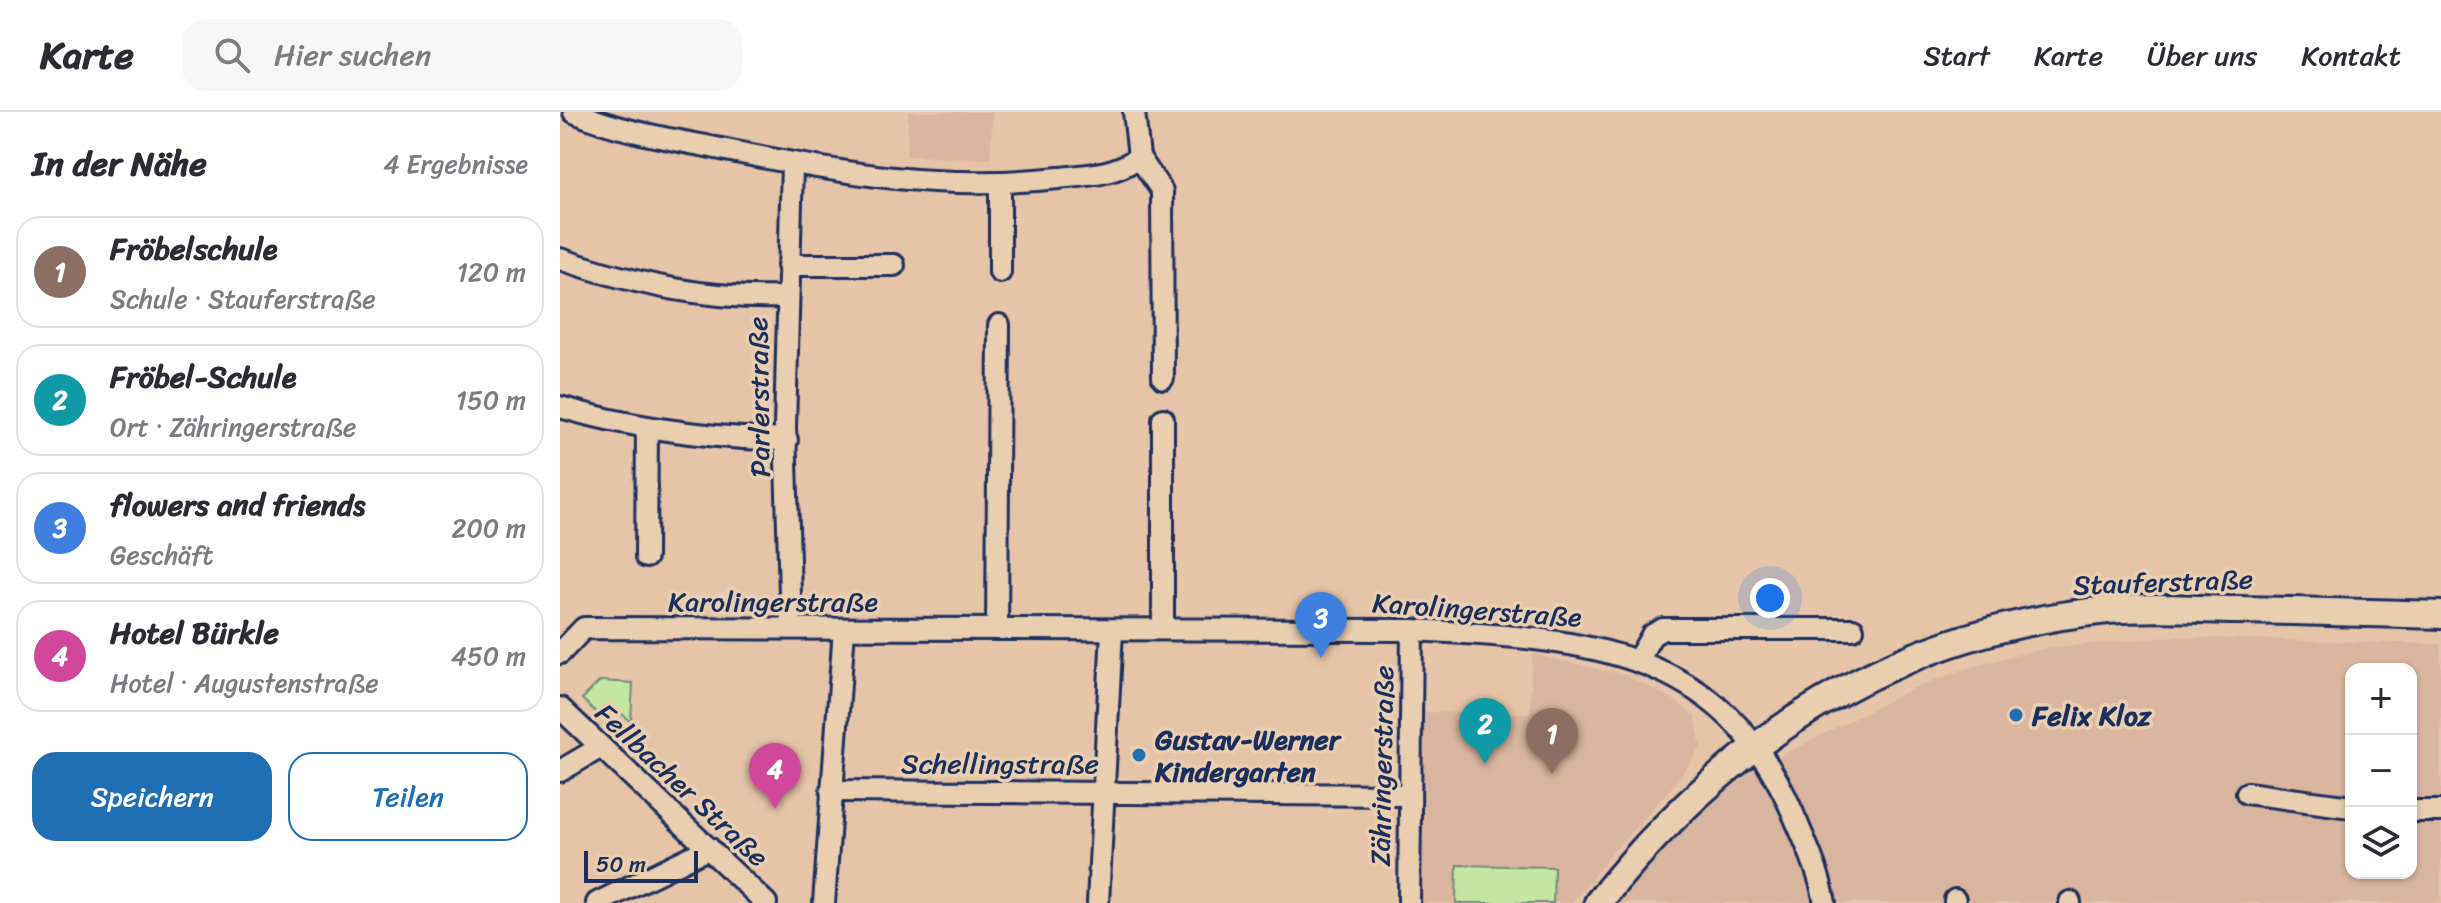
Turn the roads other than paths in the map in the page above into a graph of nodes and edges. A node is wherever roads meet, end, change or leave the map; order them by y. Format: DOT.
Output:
graph roads {
  1 [pos="574,112"];
  2 [pos="1134,112"];
  3 [pos="1139,157"];
  4 [pos="792,165"];
  5 [pos="1000,184"];
  6 [pos="560,259"];
  7 [pos="788,265"];
  8 [pos="894,265"];
  9 [pos="1000,272"];
  10 [pos="786,297"];
  11 [pos="999,325"];
  12 [pos="1163,378"];
  13 [pos="560,407"];
  14 [pos="1163,419"];
  15 [pos="647,430"];
  16 [pos="787,440"];
  17 [pos="646,557"];
  18 [pos="2441,615"];
  19 [pos="791,628"];
  20 [pos="844,629"];
  21 [pos="997,629"];
  22 [pos="1163,629"];
  23 [pos="1853,629"];
  24 [pos="1112,630"];
  25 [pos="1412,630"];
  26 [pos="560,653"];
  27 [pos="1637,661"];
  28 [pos="560,708"];
  29 [pos="1755,745"];
  30 [pos="601,747"];
  31 [pos="560,771"];
  32 [pos="831,791"];
  33 [pos="1103,791"];
  34 [pos="2247,793"];
  35 [pos="1409,795"];
  36 [pos="2345,806"];
  37 [pos="2417,811"];
  38 [pos="2441,811"];
  39 [pos="709,848"];
  40 [pos="597,903"];
  41 [pos="766,903"];
  42 [pos="824,903"];
  43 [pos="1098,903"];
  44 [pos="1409,903"];
  45 [pos="1598,903"];
  46 [pos="1825,903"];
  1 -- 4 [label="street"];
  2 -- 3 [label="street"];
  3 -- 5 [label="street"];
  3 -- 12 [label="street"];
  4 -- 5 [label="street"];
  4 -- 7 [label="street, Parlerstraße"];
  5 -- 9 [label="street"];
  6 -- 10 [label="street"];
  7 -- 8 [label="street"];
  7 -- 10 [label="street, Parlerstraße"];
  10 -- 16 [label="street, Parlerstraße"];
  11 -- 21 [label="street"];
  13 -- 15 [label="street"];
  14 -- 22 [label="street"];
  15 -- 16 [label="street"];
  15 -- 17 [label="street"];
  16 -- 19 [label="street, Parlerstraße"];
  18 -- 29 [label="main road, Stauferstraße"];
  19 -- 20 [label="street, Karolingerstraße"];
  19 -- 26 [label="street, Karolingerstraße"];
  20 -- 21 [label="street, Karolingerstraße"];
  20 -- 32 [label="street"];
  21 -- 24 [label="street, Karolingerstraße"];
  22 -- 24 [label="street, Karolingerstraße"];
  22 -- 25 [label="street, Karolingerstraße"];
  23 -- 27 [label="street"];
  24 -- 33 [label="street"];
  25 -- 27 [label="street, Karolingerstraße"];
  25 -- 35 [label="street, Zähringerstraße"];
  27 -- 29 [label="street, Karolingerstraße"];
  28 -- 30 [label="street, Fellbacher Straße"];
  29 -- 45 [label="main road, Stauferstraße"];
  29 -- 46 [label="street, Karolingerstraße"];
  30 -- 31 [label="street"];
  30 -- 39 [label="street, Fellbacher Straße"];
  32 -- 33 [label="street, Schellingstraße"];
  32 -- 42 [label="street"];
  33 -- 35 [label="street, Schellingstraße"];
  33 -- 43 [label="street"];
  34 -- 36 [label="street"];
  35 -- 44 [label="street, Zähringerstraße"];
  37 -- 38 [label="street"];
  39 -- 40 [label="street"];
  39 -- 41 [label="street, Fellbacher Straße"];
}
